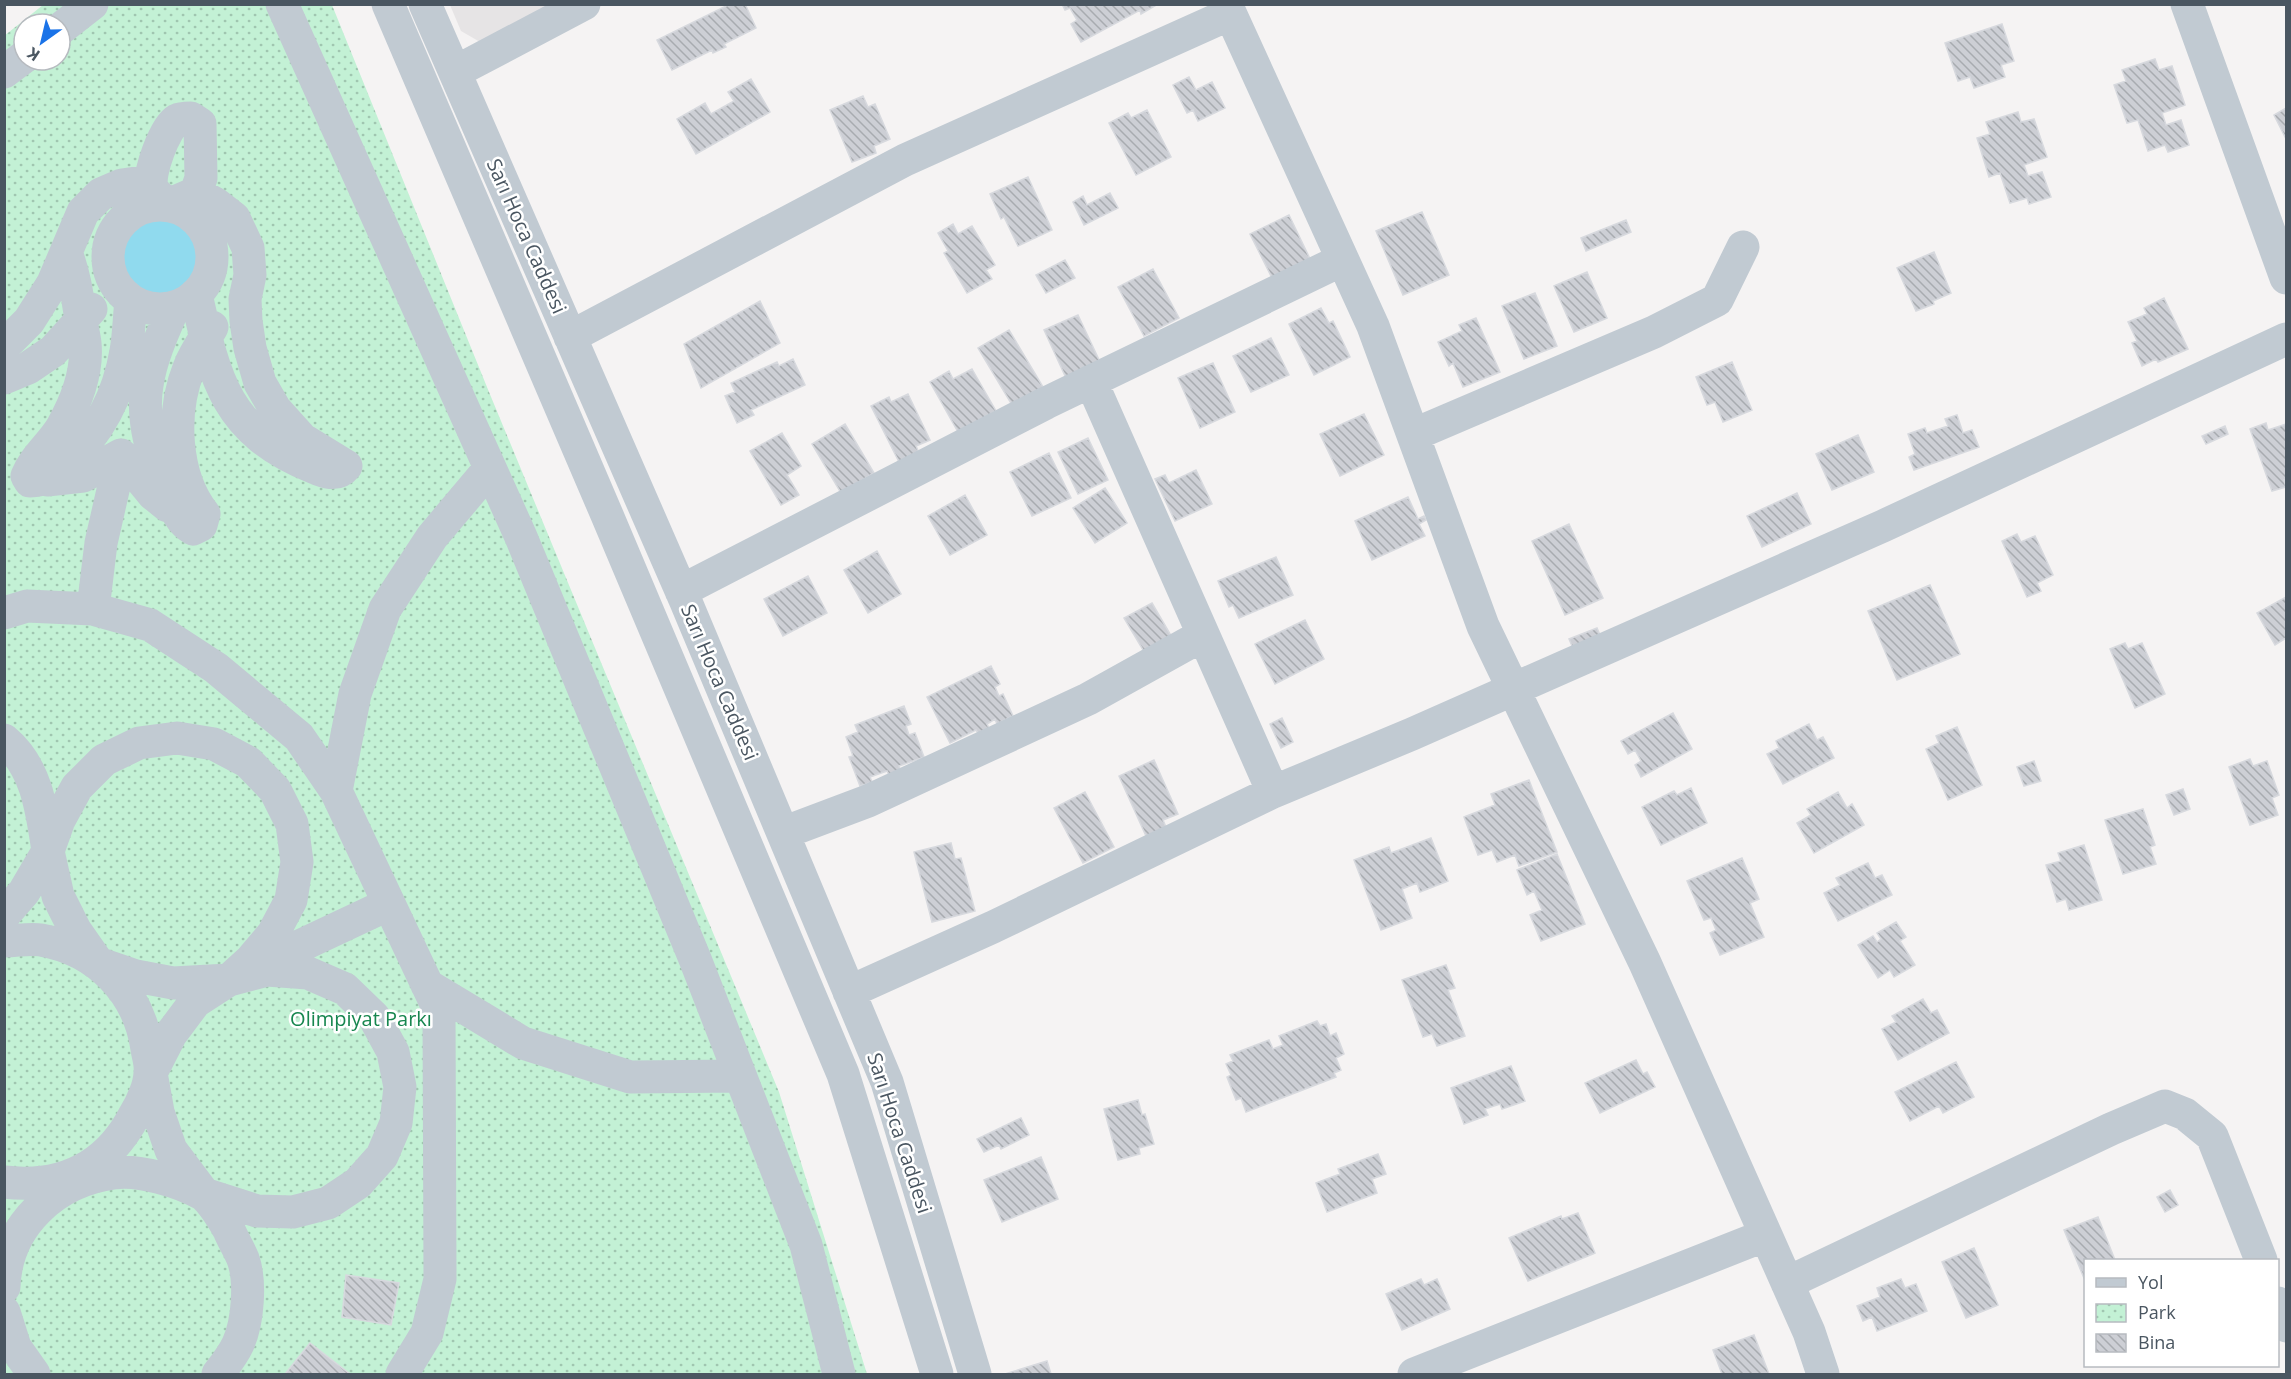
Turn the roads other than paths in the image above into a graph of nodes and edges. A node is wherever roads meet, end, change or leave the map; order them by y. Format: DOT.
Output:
graph roads {
  1 [pos="92,4"];
  2 [pos="282,4"];
  3 [pos="388,4"];
  4 [pos="425,4"];
  5 [pos="584,4"];
  6 [pos="2187,4"];
  7 [pos="1228,9"];
  8 [pos="72,20"];
  9 [pos="455,72"];
  10 [pos="172,193"];
  11 [pos="1743,247"];
  12 [pos="66,252"];
  13 [pos="1342,260"];
  14 [pos="111,274"];
  15 [pos="2286,278"];
  16 [pos="248,288"];
  17 [pos="131,301"];
  18 [pos="185,301"];
  19 [pos="81,321"];
  20 [pos="570,337"];
  21 [pos="205,338"];
  22 [pos="2286,339"];
  23 [pos="4,343"];
  24 [pos="4,378"];
  25 [pos="1091,381"];
  26 [pos="1413,435"];
  27 [pos="121,455"];
  28 [pos="490,468"];
  29 [pos="41,481"];
  30 [pos="179,515"];
  31 [pos="681,591"];
  32 [pos="93,609"];
  33 [pos="4,613"];
  34 [pos="1203,635"];
  35 [pos="1513,688"];
  36 [pos="4,740"];
  37 [pos="336,791"];
  38 [pos="1273,792"];
  39 [pos="783,833"];
  40 [pos="48,851"];
  41 [pos="390,904"];
  42 [pos="4,915"];
  43 [pos="4,941"];
  44 [pos="98,963"];
  45 [pos="228,980"];
  46 [pos="427,985"];
  47 [pos="849,992"];
  48 [pos="151,1073"];
  49 [pos="740,1076"];
  50 [pos="4,1182"];
  51 [pos="204,1194"];
  52 [pos="1766,1235"];
  53 [pos="2261,1259"];
  54 [pos="1788,1283"];
  55 [pos="4,1287"];
  56 [pos="2279,1308"];
  57 [pos="4,1312"];
  58 [pos="2286,1326"];
  59 [pos="34,1374"];
  60 [pos="218,1374"];
  61 [pos="402,1374"];
  62 [pos="839,1374"];
  63 [pos="937,1374"];
  64 [pos="975,1374"];
  65 [pos="1414,1374"];
  66 [pos="1823,1374"];
  1 -- 8 [label="street"];
  2 -- 28 [label="street"];
  3 -- 63 [label="street, Sarı Hoca Caddesi"];
  4 -- 9 [label="street, Sarı Hoca Caddesi"];
  5 -- 9 [label="street"];
  6 -- 15 [label="street"];
  7 -- 13 [label="street"];
  7 -- 20 [label="street"];
  9 -- 20 [label="street, Sarı Hoca Caddesi"];
  10 -- 12 [label="street"];
  10 -- 14 [label="street"];
  10 -- 16 [label="street"];
  10 -- 18 [label="street"];
  11 -- 26 [label="street"];
  12 -- 19 [label="street"];
  12 -- 23 [label="street"];
  13 -- 25 [label="street"];
  13 -- 26 [label="street"];
  14 -- 17 [label="street"];
  14 -- 19 [label="street"];
  16 -- 21 [label="street"];
  16 -- 21 [label="street"];
  17 -- 18 [label="street"];
  17 -- 29 [label="street"];
  18 -- 21 [label="street"];
  18 -- 30 [label="street"];
  19 -- 24 [label="street"];
  19 -- 29 [label="street"];
  20 -- 31 [label="street, Sarı Hoca Caddesi"];
  21 -- 30 [label="street"];
  22 -- 35 [label="street"];
  25 -- 31 [label="street"];
  25 -- 34 [label="street"];
  26 -- 35 [label="street"];
  27 -- 29 [label="street"];
  27 -- 30 [label="street"];
  27 -- 32 [label="street"];
  28 -- 37 [label="street"];
  28 -- 49 [label="street"];
  31 -- 39 [label="street, Sarı Hoca Caddesi"];
  32 -- 33 [label="street"];
  32 -- 37 [label="street"];
  34 -- 38 [label="street"];
  34 -- 39 [label="street"];
  35 -- 38 [label="street"];
  35 -- 52 [label="street"];
  36 -- 40 [label="street"];
  37 -- 41 [label="street"];
  38 -- 47 [label="street"];
  39 -- 47 [label="street, Sarı Hoca Caddesi"];
  40 -- 42 [label="street"];
  40 -- 44 [label="street"];
  40 -- 45 [label="street"];
  41 -- 45 [label="street"];
  41 -- 46 [label="street"];
  43 -- 44 [label="street"];
  44 -- 45 [label="street"];
  44 -- 48 [label="street"];
  45 -- 48 [label="street"];
  45 -- 51 [label="street"];
  46 -- 49 [label="street"];
  46 -- 61 [label="street"];
  47 -- 64 [label="street, Sarı Hoca Caddesi"];
  48 -- 50 [label="street"];
  48 -- 51 [label="street"];
  49 -- 62 [label="street"];
  51 -- 55 [label="street"];
  51 -- 60 [label="street"];
  52 -- 54 [label="street"];
  52 -- 65 [label="street"];
  53 -- 54 [label="street"];
  54 -- 66 [label="street"];
  56 -- 58 [label="street"];
  57 -- 59 [label="street"];
}
